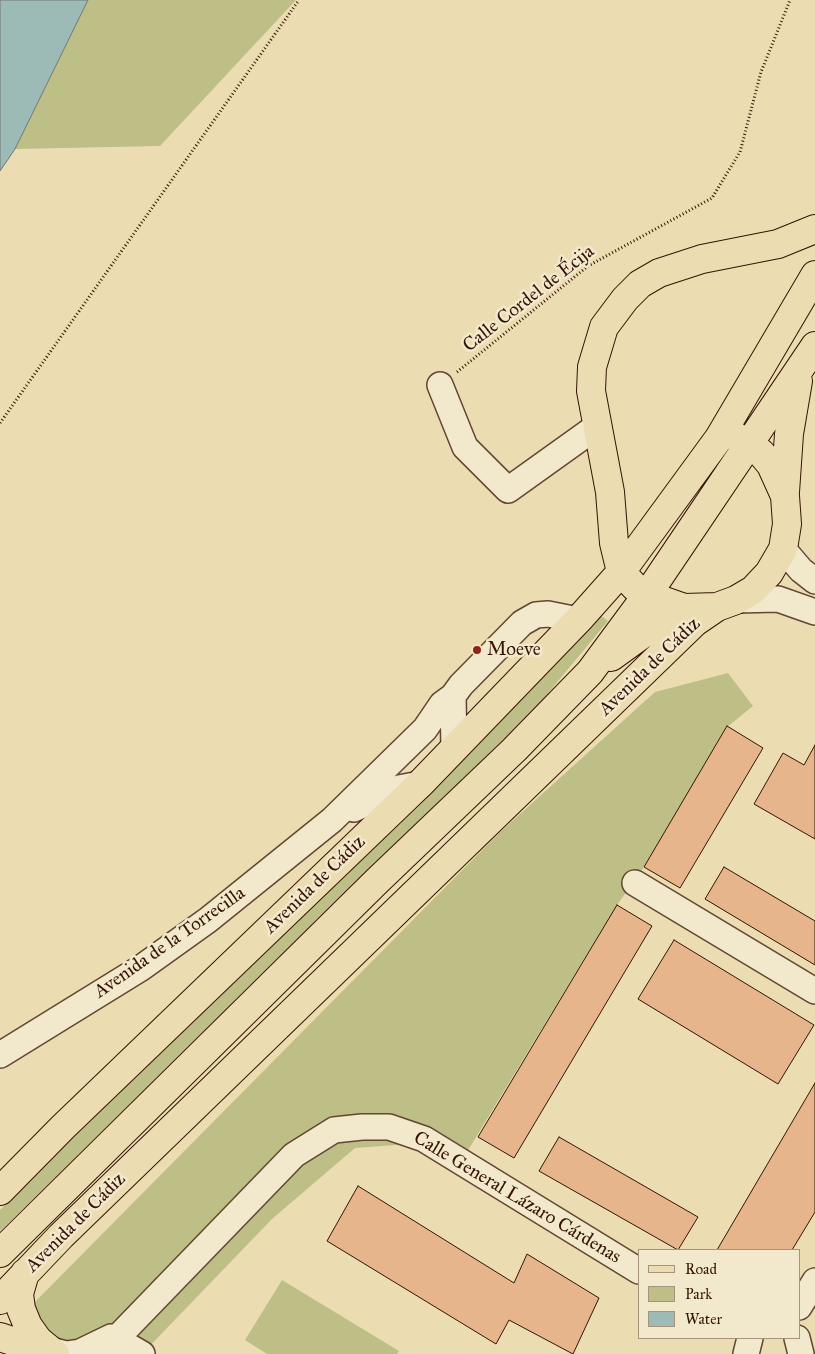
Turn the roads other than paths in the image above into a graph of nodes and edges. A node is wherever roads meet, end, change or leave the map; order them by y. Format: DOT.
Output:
graph roads {
  1 [pos="815,229"];
  2 [pos="815,275"];
  3 [pos="808,357"];
  4 [pos="440,385"];
  5 [pos="596,427"];
  6 [pos="718,438"];
  7 [pos="751,444"];
  8 [pos="785,496"];
  9 [pos="783,549"];
  10 [pos="621,572"];
  11 [pos="815,581"];
  12 [pos="647,595"];
  13 [pos="726,604"];
  14 [pos="684,608"];
  15 [pos="815,612"];
  16 [pos="581,617"];
  17 [pos="590,672"];
  18 [pos="453,696"];
  19 [pos="454,749"];
  20 [pos="420,784"];
  21 [pos="332,820"];
  22 [pos="377,882"];
  23 [pos="635,883"];
  24 [pos="815,991"];
  25 [pos="305,1000"];
  26 [pos="0,1055"];
  27 [pos="0,1191"];
  28 [pos="0,1253"];
  29 [pos="638,1270"];
  30 [pos="26,1273"];
  31 [pos="815,1280"];
  32 [pos="0,1300"];
  33 [pos="800,1305"];
  34 [pos="0,1337"];
  35 [pos="115,1339"];
  36 [pos="797,1339"];
  37 [pos="46,1353"];
  38 [pos="142,1354"];
  39 [pos="801,1354"];
  1 -- 5 [label="main road"];
  2 -- 6 [label="main road, Avenida de Cádiz"];
  3 -- 7 [label="main road, Avenida de Cádiz"];
  3 -- 8 [label="main road"];
  4 -- 5 [label="street"];
  5 -- 10 [label="main road"];
  6 -- 7 [label="main road"];
  6 -- 10 [label="main road, Avenida de Cádiz"];
  7 -- 8 [label="main road"];
  7 -- 12 [label="main road, Avenida de Cádiz"];
  8 -- 9 [label="main road"];
  9 -- 11 [label="street"];
  9 -- 13 [label="main road, Avenida de Cádiz"];
  10 -- 12 [label="main road"];
  10 -- 16 [label="main road, Avenida de Cádiz"];
  12 -- 14 [label="main road"];
  12 -- 17 [label="main road, Avenida de Cádiz"];
  13 -- 14 [label="main road"];
  13 -- 15 [label="street"];
  13 -- 25 [label="main road, Avenida de Cádiz"];
  14 -- 17 [label="main road, Avenida de Cádiz"];
  16 -- 18 [label="street"];
  16 -- 19 [label="main road, Avenida de Cádiz"];
  17 -- 22 [label="main road, Avenida de Cádiz"];
  18 -- 19 [label="street"];
  18 -- 21 [label="street"];
  19 -- 20 [label="main road, Avenida de Cádiz"];
  20 -- 21 [label="street"];
  20 -- 27 [label="main road, Avenida de Cádiz"];
  21 -- 26 [label="street, Avenida de la Torrecilla"];
  22 -- 25 [label="main road, Avenida de Cádiz"];
  22 -- 28 [label="main road, Avenida de Cádiz"];
  23 -- 24 [label="street"];
  25 -- 30 [label="main road, Avenida de Cádiz"];
  29 -- 35 [label="street, Calle General Lázaro Cárdenas"];
  30 -- 32 [label="main road, Avenida de Cádiz"];
  30 -- 37 [label="main road"];
  31 -- 33 [label="street"];
  34 -- 37 [label="main road"];
  35 -- 37 [label="street"];
  35 -- 38 [label="street"];
  36 -- 39 [label="street"];
}
